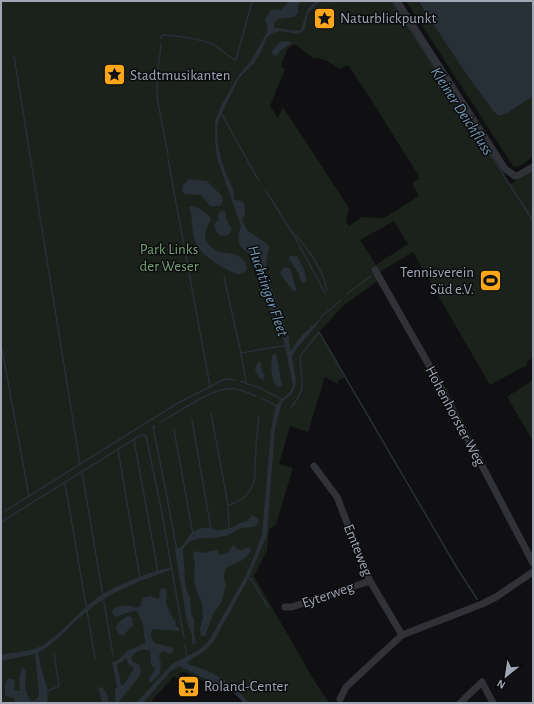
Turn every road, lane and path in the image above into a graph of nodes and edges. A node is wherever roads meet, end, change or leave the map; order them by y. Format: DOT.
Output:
graph roads {
  1 [pos="397,1"];
  2 [pos="533,167"];
  3 [pos="375,270"];
  4 [pos="314,466"];
  5 [pos="533,563"];
  6 [pos="533,572"];
  7 [pos="370,581"];
  8 [pos="286,607"];
  9 [pos="402,635"];
  10 [pos="340,699"];
  11 [pos="460,703"];
  12 [pos="494,703"];
  1 -- 2 [label="street"];
  3 -- 5 [label="street, Hohenhorster Weg"];
  4 -- 7 [label="street, Emteweg"];
  6 -- 9 [label="street"];
  7 -- 8 [label="street, Eyterweg"];
  7 -- 9 [label="street, Emteweg"];
  9 -- 10 [label="street"];
  11 -- 12 [label="street"];
}
